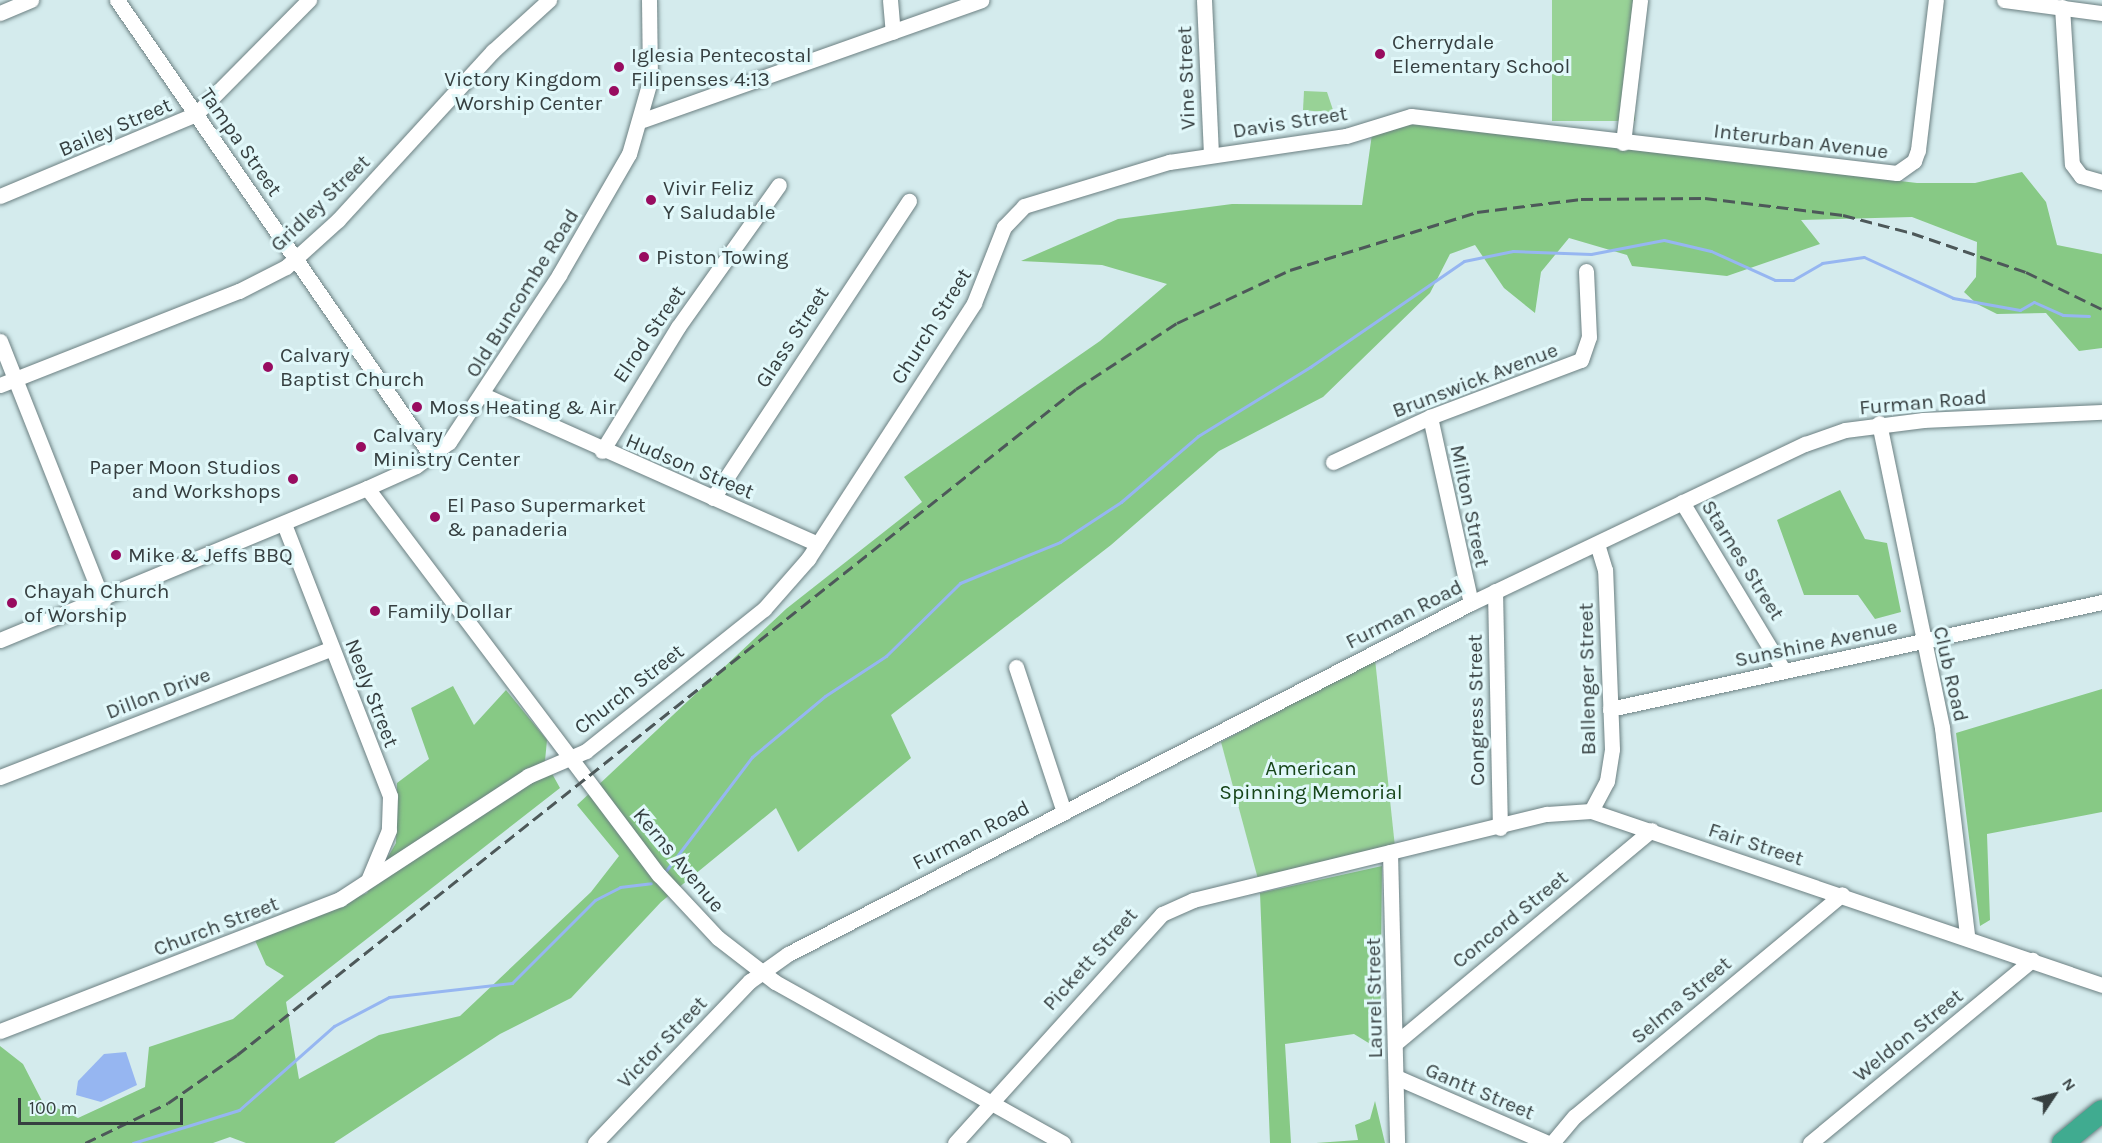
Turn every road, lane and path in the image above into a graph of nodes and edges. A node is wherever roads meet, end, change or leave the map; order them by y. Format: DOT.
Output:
graph roads {
  1 [pos="31,0"];
  2 [pos="117,0"];
  3 [pos="309,0"];
  4 [pos="549,0"];
  5 [pos="649,0"];
  6 [pos="890,0"];
  7 [pos="981,0"];
  8 [pos="1204,0"];
  9 [pos="1640,0"];
  10 [pos="1936,0"];
  11 [pos="2004,0"];
  12 [pos="2062,7"];
  13 [pos="0,13"];
  14 [pos="2102,13"];
  15 [pos="893,32"];
  16 [pos="196,114"];
  17 [pos="643,120"];
  18 [pos="1623,143"];
  19 [pos="1211,154"];
  20 [pos="2102,182"];
  21 [pos="779,185"];
  22 [pos="0,196"];
  23 [pos="909,201"];
  24 [pos="1007,220"];
  25 [pos="296,259"];
  26 [pos="1586,272"];
  27 [pos="0,341"];
  28 [pos="16,379"];
  29 [pos="0,385"];
  30 [pos="483,395"];
  31 [pos="2102,412"];
  32 [pos="1430,417"];
  33 [pos="1879,423"];
  34 [pos="602,451"];
  35 [pos="432,457"];
  36 [pos="1333,462"];
  37 [pos="367,488"];
  38 [pos="713,498"];
  39 [pos="1682,502"];
  40 [pos="284,524"];
  41 [pos="817,544"];
  42 [pos="1597,544"];
  43 [pos="1495,591"];
  44 [pos="103,601"];
  45 [pos="2102,602"];
  46 [pos="1471,603"];
  47 [pos="0,640"];
  48 [pos="1922,641"];
  49 [pos="332,648"];
  50 [pos="1017,667"];
  51 [pos="1784,671"];
  52 [pos="1610,709"];
  53 [pos="570,756"];
  54 [pos="0,777"];
  55 [pos="1591,811"];
  56 [pos="1064,812"];
  57 [pos="1500,828"];
  58 [pos="1651,830"];
  59 [pos="1390,852"];
  60 [pos="369,878"];
  61 [pos="1842,894"];
  62 [pos="1967,936"];
  63 [pos="2032,960"];
  64 [pos="761,972"];
  65 [pos="2102,985"];
  66 [pos="0,1031"];
  67 [pos="1397,1042"];
  68 [pos="1396,1077"];
  69 [pos="989,1104"];
  70 [pos="2102,1111"];
  71 [pos="595,1143"];
  72 [pos="956,1143"];
  73 [pos="1063,1143"];
  74 [pos="1397,1143"];
  75 [pos="1550,1143"];
  76 [pos="1810,1143"];
  77 [pos="2063,1143"];
  1 -- 13 [label="street"];
  2 -- 16 [label="street, Tampa Street"];
  3 -- 16 [label="street, Bailey Street"];
  4 -- 25 [label="street, Gridley Street"];
  5 -- 17 [label="street, Old Buncombe Road"];
  6 -- 15 [label="street"];
  7 -- 15 [label="street"];
  8 -- 19 [label="street, Vine Street"];
  9 -- 18 [label="street"];
  10 -- 18 [label="street, Interurban Avenue"];
  11 -- 12 [label="street"];
  12 -- 14 [label="street"];
  12 -- 20 [label="street"];
  15 -- 17 [label="street"];
  16 -- 22 [label="street, Bailey Street"];
  16 -- 25 [label="street, Tampa Street"];
  17 -- 30 [label="street, Old Buncombe Road"];
  18 -- 19 [label="street, Davis Street"];
  19 -- 24 [label="street, Davis Street"];
  21 -- 34 [label="street, Elrod Street"];
  23 -- 38 [label="street, Glass Street"];
  24 -- 41 [label="street, Church Street"];
  25 -- 28 [label="street, Gridley Street"];
  25 -- 35 [label="street, Tampa Street"];
  26 -- 32 [label="street, Brunswick Avenue"];
  27 -- 28 [label="street"];
  28 -- 29 [label="street, Gridley Street"];
  28 -- 44 [label="street"];
  30 -- 34 [label="street, Hudson Street"];
  30 -- 35 [label="street, Old Buncombe Road"];
  31 -- 33 [label="street, Furman Road"];
  32 -- 36 [label="street, Brunswick Avenue"];
  32 -- 46 [label="street, Milton Street"];
  33 -- 39 [label="street, Furman Road"];
  33 -- 48 [label="street, Club Road"];
  34 -- 38 [label="street, Hudson Street"];
  35 -- 37 [label="street, Old Buncombe Road"];
  37 -- 40 [label="street, Old Buncombe Road"];
  37 -- 53 [label="street, Kerns Avenue"];
  38 -- 41 [label="street, Hudson Street"];
  39 -- 42 [label="street, Furman Road"];
  39 -- 51 [label="street, Starnes Street"];
  40 -- 44 [label="street, Old Buncombe Road"];
  40 -- 49 [label="street, Neely Street"];
  41 -- 53 [label="street, Church Street"];
  42 -- 43 [label="street, Furman Road"];
  42 -- 52 [label="street, Ballenger Street"];
  43 -- 46 [label="street, Furman Road"];
  43 -- 57 [label="street, Congress Street"];
  44 -- 47 [label="street, Old Buncombe Road"];
  45 -- 48 [label="street, Sunshine Avenue"];
  46 -- 56 [label="street, Furman Road"];
  48 -- 51 [label="street, Sunshine Avenue"];
  48 -- 62 [label="street, Club Road"];
  49 -- 54 [label="street, Dillon Drive"];
  49 -- 60 [label="street, Neely Street"];
  50 -- 56 [label="street"];
  51 -- 52 [label="street, Sunshine Avenue"];
  52 -- 55 [label="street, Ballenger Street"];
  53 -- 60 [label="street, Church Street"];
  53 -- 64 [label="street, Kerns Avenue"];
  55 -- 57 [label="street, Fair Street"];
  55 -- 58 [label="street, Fair Street"];
  56 -- 64 [label="street, Furman Road"];
  57 -- 59 [label="street, Fair Street"];
  58 -- 61 [label="street, Fair Street"];
  58 -- 67 [label="street, Concord Street"];
  59 -- 67 [label="street, Laurel Street"];
  59 -- 69 [label="street, Pickett Street"];
  60 -- 66 [label="street, Church Street"];
  61 -- 62 [label="street, Fair Street"];
  61 -- 75 [label="street, Selma Street"];
  62 -- 63 [label="street, Fair Street"];
  63 -- 65 [label="street, Fair Street"];
  63 -- 76 [label="street, Weldon Street"];
  64 -- 69 [label="street, Kerns Avenue"];
  64 -- 71 [label="street, Victor Street"];
  67 -- 68 [label="street, Laurel Street"];
  68 -- 74 [label="street, Laurel Street"];
  68 -- 75 [label="street, Gantt Street"];
  69 -- 72 [label="street, Pickett Street"];
  69 -- 73 [label="street, Kerns Avenue"];
  70 -- 77 [label="highway"];
}
